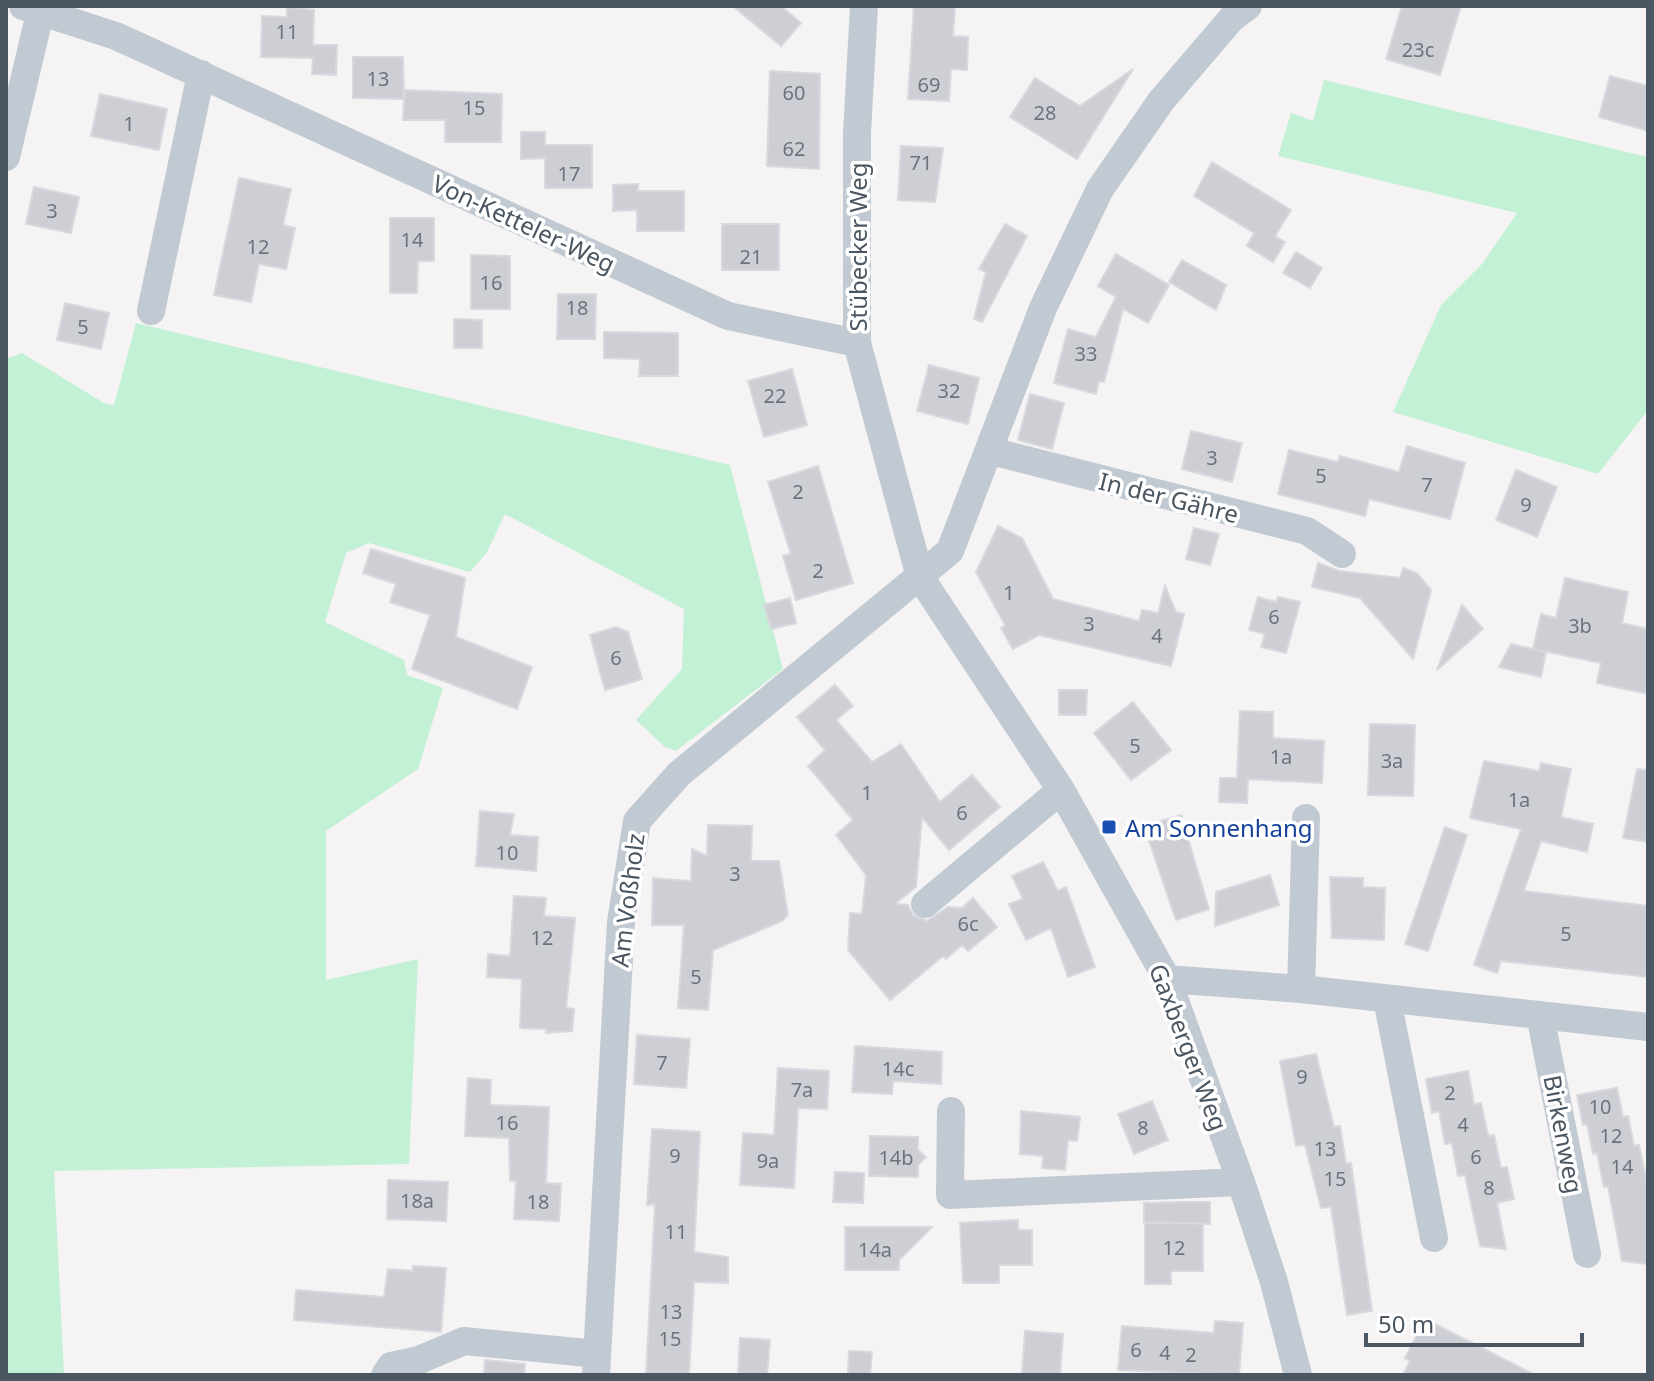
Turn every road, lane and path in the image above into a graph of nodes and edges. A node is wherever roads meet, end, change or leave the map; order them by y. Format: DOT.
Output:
graph roads {
  1 [pos="864,6"];
  2 [pos="1248,6"];
  3 [pos="32,8"];
  4 [pos="201,74"];
  5 [pos="6,157"];
  6 [pos="151,311"];
  7 [pos="857,343"];
  8 [pos="991,451"];
  9 [pos="1342,554"];
  10 [pos="920,577"];
  11 [pos="1061,790"];
  12 [pos="1306,818"];
  13 [pos="925,904"];
  14 [pos="1167,979"];
  15 [pos="1301,989"];
  16 [pos="1387,999"];
  17 [pos="1540,1015"];
  18 [pos="1648,1027"];
  19 [pos="951,1111"];
  20 [pos="1241,1182"];
  21 [pos="1434,1238"];
  22 [pos="1587,1254"];
  23 [pos="596,1364"];
  24 [pos="385,1375"];
  25 [pos="1298,1375"];
  1 -- 7 [label="street, Stübecker Weg"];
  2 -- 8 [label="street"];
  3 -- 4 [label="street, Von-Ketteler-Weg"];
  3 -- 5 [label="street"];
  4 -- 6 [label="street"];
  4 -- 7 [label="street, Von-Ketteler-Weg"];
  7 -- 10 [label="street, Stübecker Weg"];
  8 -- 9 [label="street, In der Gähre"];
  8 -- 10 [label="street"];
  10 -- 11 [label="street, Gaxberger Weg"];
  10 -- 23 [label="street, Am Voßholz"];
  11 -- 13 [label="street"];
  11 -- 14 [label="street, Gaxberger Weg"];
  12 -- 15 [label="street"];
  14 -- 15 [label="street"];
  14 -- 20 [label="street, Gaxberger Weg"];
  15 -- 16 [label="street"];
  16 -- 17 [label="street"];
  16 -- 21 [label="street"];
  17 -- 18 [label="street"];
  17 -- 22 [label="street, Birkenweg"];
  19 -- 20 [label="street"];
  20 -- 25 [label="street, Gaxberger Weg"];
  23 -- 24 [label="street, Am Voßholz"];
}
